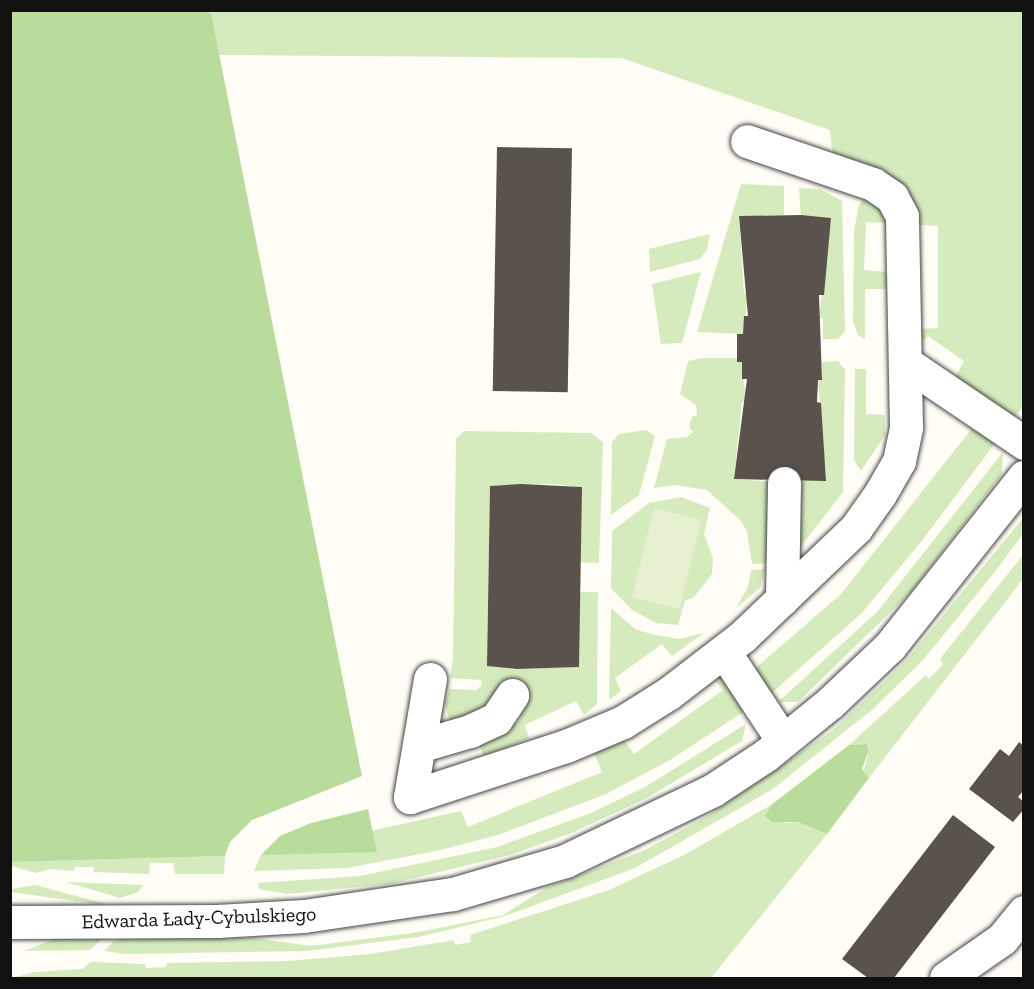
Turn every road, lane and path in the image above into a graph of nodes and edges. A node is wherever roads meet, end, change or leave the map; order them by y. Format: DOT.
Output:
graph roads {
  1 [pos="747,141"];
  2 [pos="906,363"];
  3 [pos="1023,443"];
  4 [pos="1023,477"];
  5 [pos="784,483"];
  6 [pos="782,599"];
  7 [pos="725,652"];
  8 [pos="430,679"];
  9 [pos="512,695"];
  10 [pos="783,741"];
  11 [pos="419,746"];
  12 [pos="1023,912"];
  13 [pos="10,922"];
  14 [pos="946,978"];
  1 -- 2 [label="street"];
  2 -- 3 [label="street"];
  2 -- 6 [label="street"];
  4 -- 10 [label="street, Edwarda Łady-Cybulskiego"];
  5 -- 6 [label="street"];
  6 -- 7 [label="street"];
  7 -- 10 [label="street"];
  7 -- 11 [label="street"];
  8 -- 11 [label="street"];
  9 -- 11 [label="street"];
  10 -- 13 [label="street, Edwarda Łady-Cybulskiego"];
  12 -- 14 [label="street"];
}
